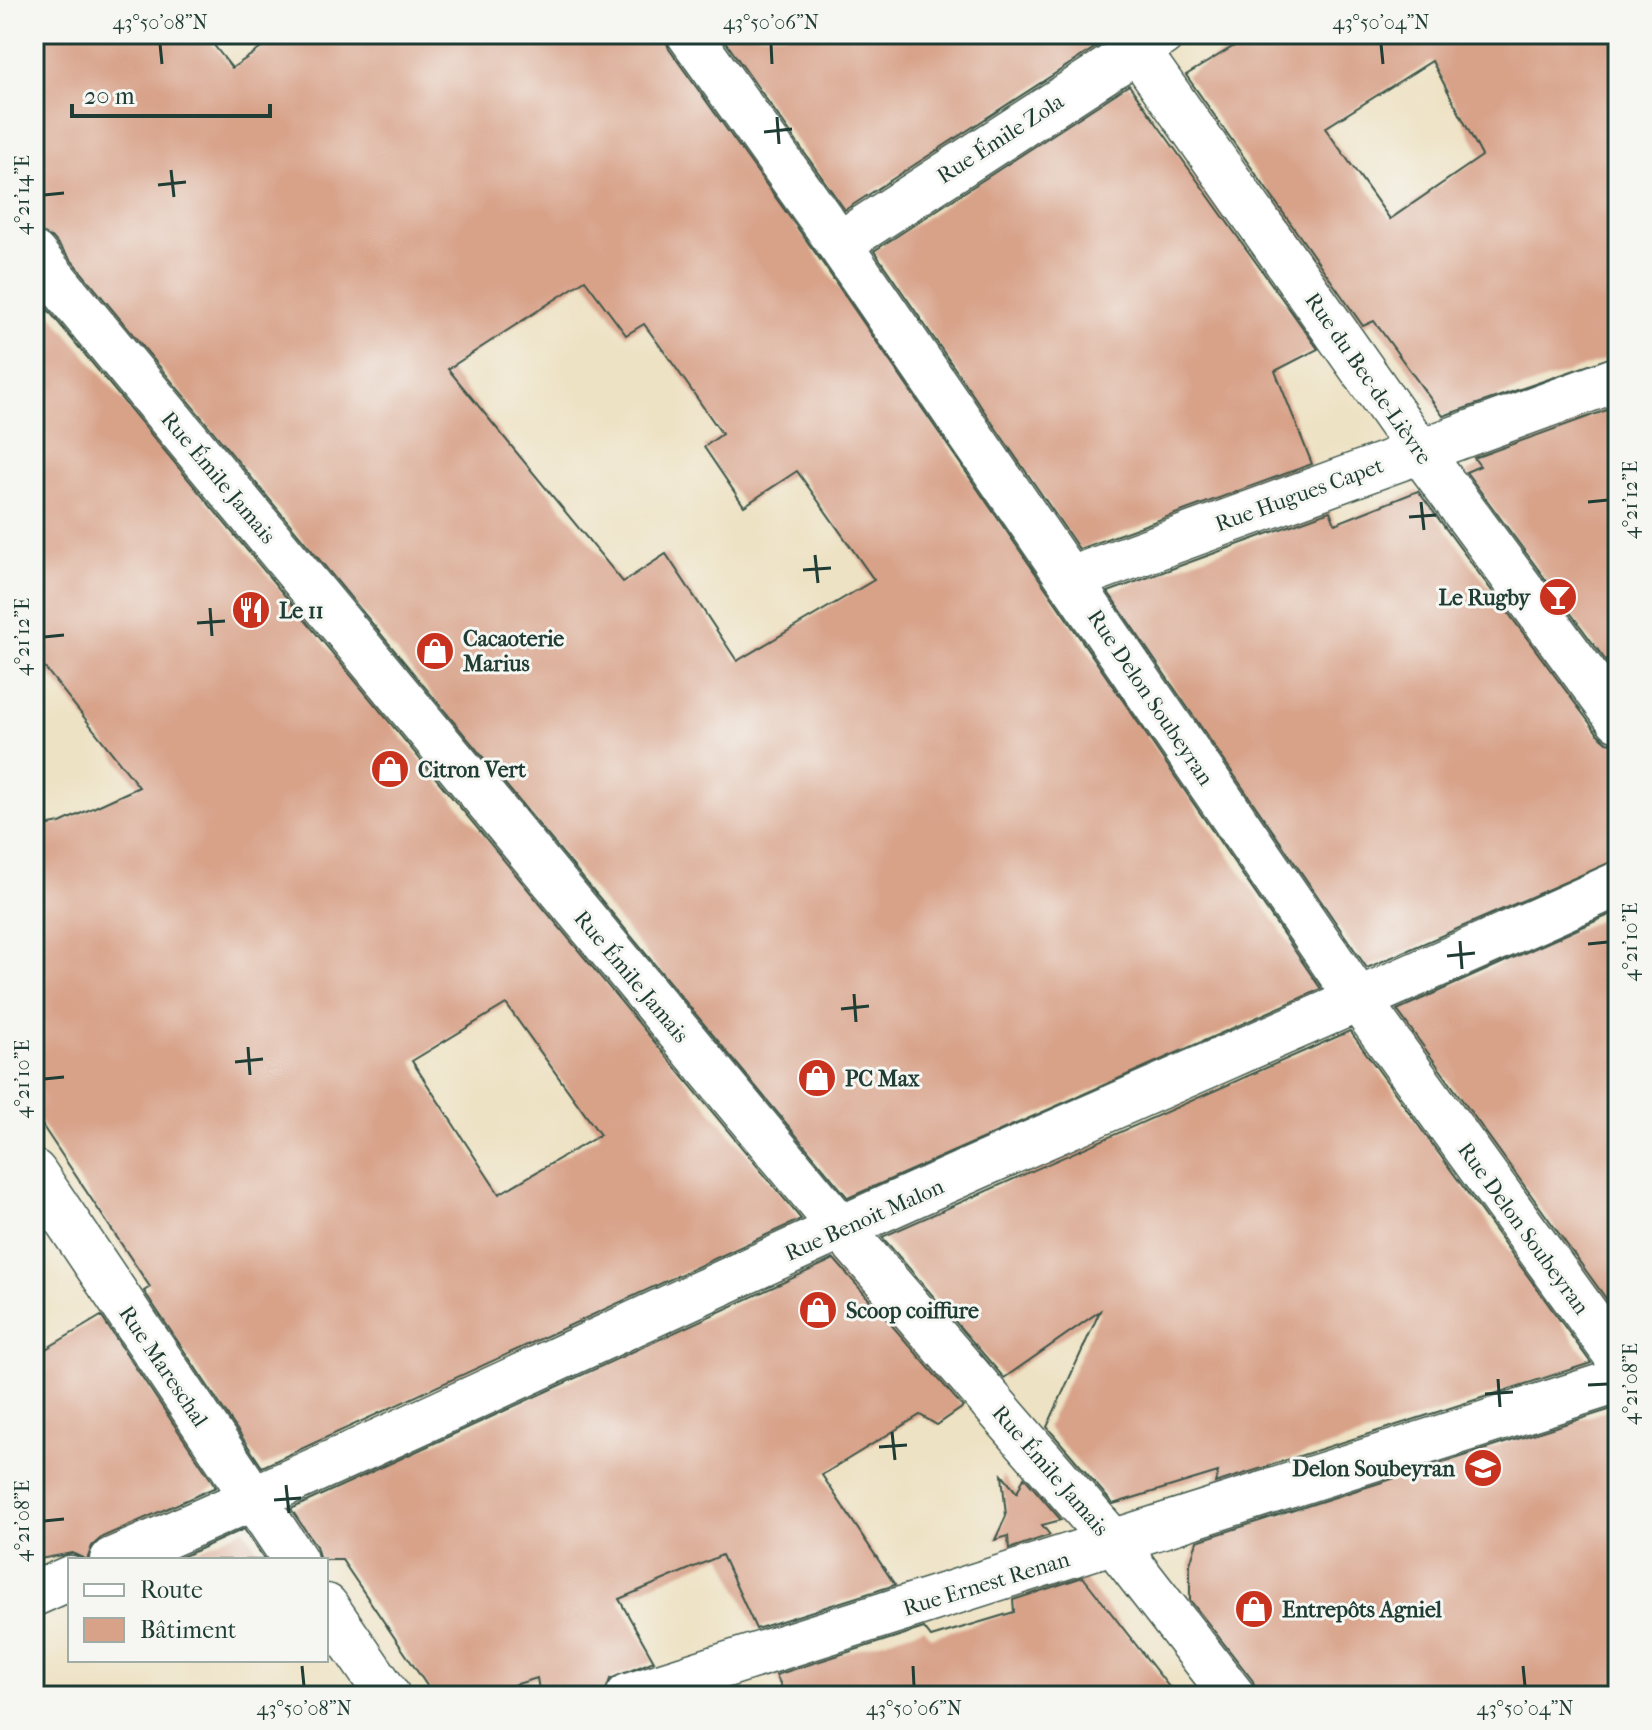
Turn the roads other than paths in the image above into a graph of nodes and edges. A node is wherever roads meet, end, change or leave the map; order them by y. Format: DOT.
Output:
graph roads {
  1 [pos="689,34"];
  2 [pos="1141,39"];
  3 [pos="839,244"];
  4 [pos="34,254"];
  5 [pos="1618,379"];
  6 [pos="1419,450"];
  7 [pos="1070,579"];
  8 [pos="1618,719"];
  9 [pos="1618,884"];
  10 [pos="1360,1002"];
  11 [pos="34,1172"];
  12 [pos="841,1228"];
  13 [pos="1618,1358"];
  14 [pos="1618,1381"];
  15 [pos="253,1499"];
  16 [pos="1114,1543"];
  17 [pos="117,1558"];
  18 [pos="294,1558"];
  19 [pos="68,1579"];
  20 [pos="34,1594"];
  21 [pos="328,1609"];
  22 [pos="388,1696"];
  23 [pos="628,1696"];
  24 [pos="1233,1696"];
  1 -- 3 [label="street, Rue Delon Soubeyran"];
  2 -- 3 [label="street, Rue Émile Zola"];
  2 -- 6 [label="street, Rue du Bec-de-Lièvre"];
  3 -- 7 [label="street, Rue Delon Soubeyran"];
  4 -- 12 [label="street, Rue Émile Jamais"];
  5 -- 6 [label="street, Rue Hugues Capet"];
  6 -- 7 [label="street, Rue Hugues Capet"];
  6 -- 8 [label="street, Rue du Bec-de-Lièvre"];
  7 -- 10 [label="street, Rue Delon Soubeyran"];
  9 -- 10 [label="street, Rue Benoit Malon"];
  10 -- 12 [label="street, Rue Benoit Malon"];
  10 -- 13 [label="street, Rue Delon Soubeyran"];
  11 -- 15 [label="street, Rue Mareschal"];
  12 -- 15 [label="street, Rue Benoit Malon"];
  12 -- 16 [label="street, Rue Émile Jamais"];
  14 -- 16 [label="street, Rue Ernest Renan"];
  15 -- 17 [label="street, Rue Benoit Malon"];
  15 -- 18 [label="street, Rue Mareschal"];
  16 -- 23 [label="street, Rue Ernest Renan"];
  16 -- 24 [label="street, Rue Émile Jamais"];
  19 -- 20 [label="street"];
  21 -- 22 [label="street"];
}
